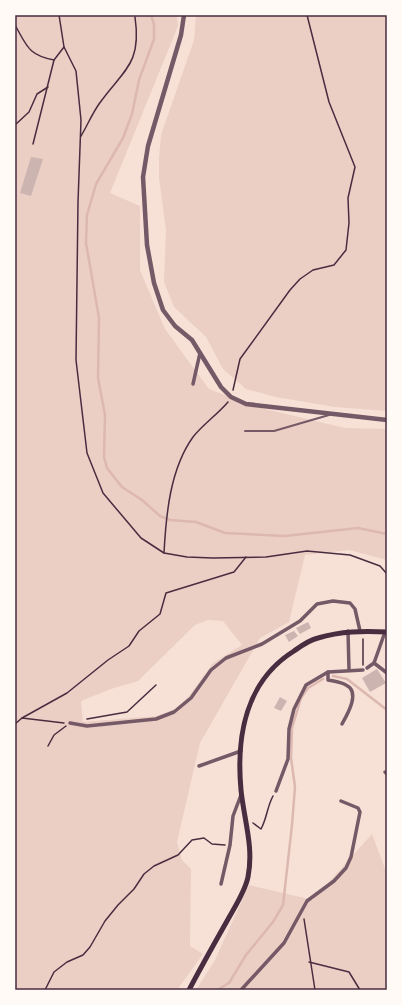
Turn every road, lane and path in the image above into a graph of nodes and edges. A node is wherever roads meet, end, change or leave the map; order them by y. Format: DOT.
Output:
graph roads {
  1 [pos="59,15"];
  2 [pos="184,15"];
  3 [pos="307,15"];
  4 [pos="135,17"];
  5 [pos="15,25"];
  6 [pos="64,48"];
  7 [pos="54,60"];
  8 [pos="48,87"];
  9 [pos="15,126"];
  10 [pos="80,138"];
  11 [pos="33,144"];
  12 [pos="200,353"];
  13 [pos="193,384"];
  14 [pos="231,397"];
  15 [pos="330,415"];
  16 [pos="387,420"];
  17 [pos="245,431"];
  18 [pos="164,553"];
  19 [pos="246,558"];
  20 [pos="387,574"];
  21 [pos="348,631"];
  22 [pos="362,631"];
  23 [pos="386,632"];
  24 [pos="374,663"];
  25 [pos="365,669"];
  26 [pos="349,670"];
  27 [pos="328,672"];
  28 [pos="387,673"];
  29 [pos="156,685"];
  30 [pos="22,718"];
  31 [pos="82,720"];
  32 [pos="70,723"];
  33 [pos="15,724"];
  34 [pos="342,724"];
  35 [pos="48,746"];
  36 [pos="241,751"];
  37 [pos="199,766"];
  38 [pos="276,791"];
  39 [pos="242,794"];
  40 [pos="340,800"];
  41 [pos="246,818"];
  42 [pos="230,845"];
  43 [pos="222,884"];
  44 [pos="302,908"];
  45 [pos="309,962"];
  46 [pos="45,990"];
  47 [pos="189,990"];
  48 [pos="241,990"];
  49 [pos="315,990"];
  50 [pos="360,990"];
  1 -- 6 [label="path"];
  2 -- 12 [label="street"];
  3 -- 14 [label="path"];
  4 -- 10 [label="path"];
  5 -- 7 [label="path"];
  6 -- 7 [label="path"];
  6 -- 10 [label="path"];
  7 -- 8 [label="path"];
  8 -- 9 [label="path"];
  8 -- 11 [label="path"];
  10 -- 18 [label="path"];
  12 -- 13 [label="street"];
  12 -- 14 [label="street"];
  14 -- 15 [label="street"];
  14 -- 18 [label="path"];
  15 -- 16 [label="street"];
  15 -- 17 [label="lane"];
  18 -- 19 [label="path"];
  19 -- 20 [label="path"];
  19 -- 30 [label="path"];
  21 -- 22 [label="main road"];
  21 -- 26 [label="street"];
  21 -- 36 [label="main road"];
  22 -- 23 [label="main road"];
  22 -- 25 [label="path"];
  22 -- 32 [label="street"];
  23 -- 24 [label="street"];
  24 -- 25 [label="street"];
  24 -- 28 [label="street"];
  25 -- 26 [label="street"];
  26 -- 27 [label="street"];
  27 -- 34 [label="street"];
  27 -- 38 [label="street"];
  29 -- 31 [label="path"];
  30 -- 32 [label="path"];
  30 -- 33 [label="path"];
  32 -- 35 [label="path"];
  36 -- 37 [label="street"];
  36 -- 39 [label="main road"];
  38 -- 41 [label="path"];
  39 -- 41 [label="main road"];
  39 -- 42 [label="street"];
  40 -- 44 [label="street"];
  41 -- 47 [label="main road"];
  42 -- 43 [label="street"];
  42 -- 46 [label="path"];
  44 -- 45 [label="path"];
  44 -- 48 [label="street"];
  45 -- 49 [label="path"];
  45 -- 50 [label="path"];
}
